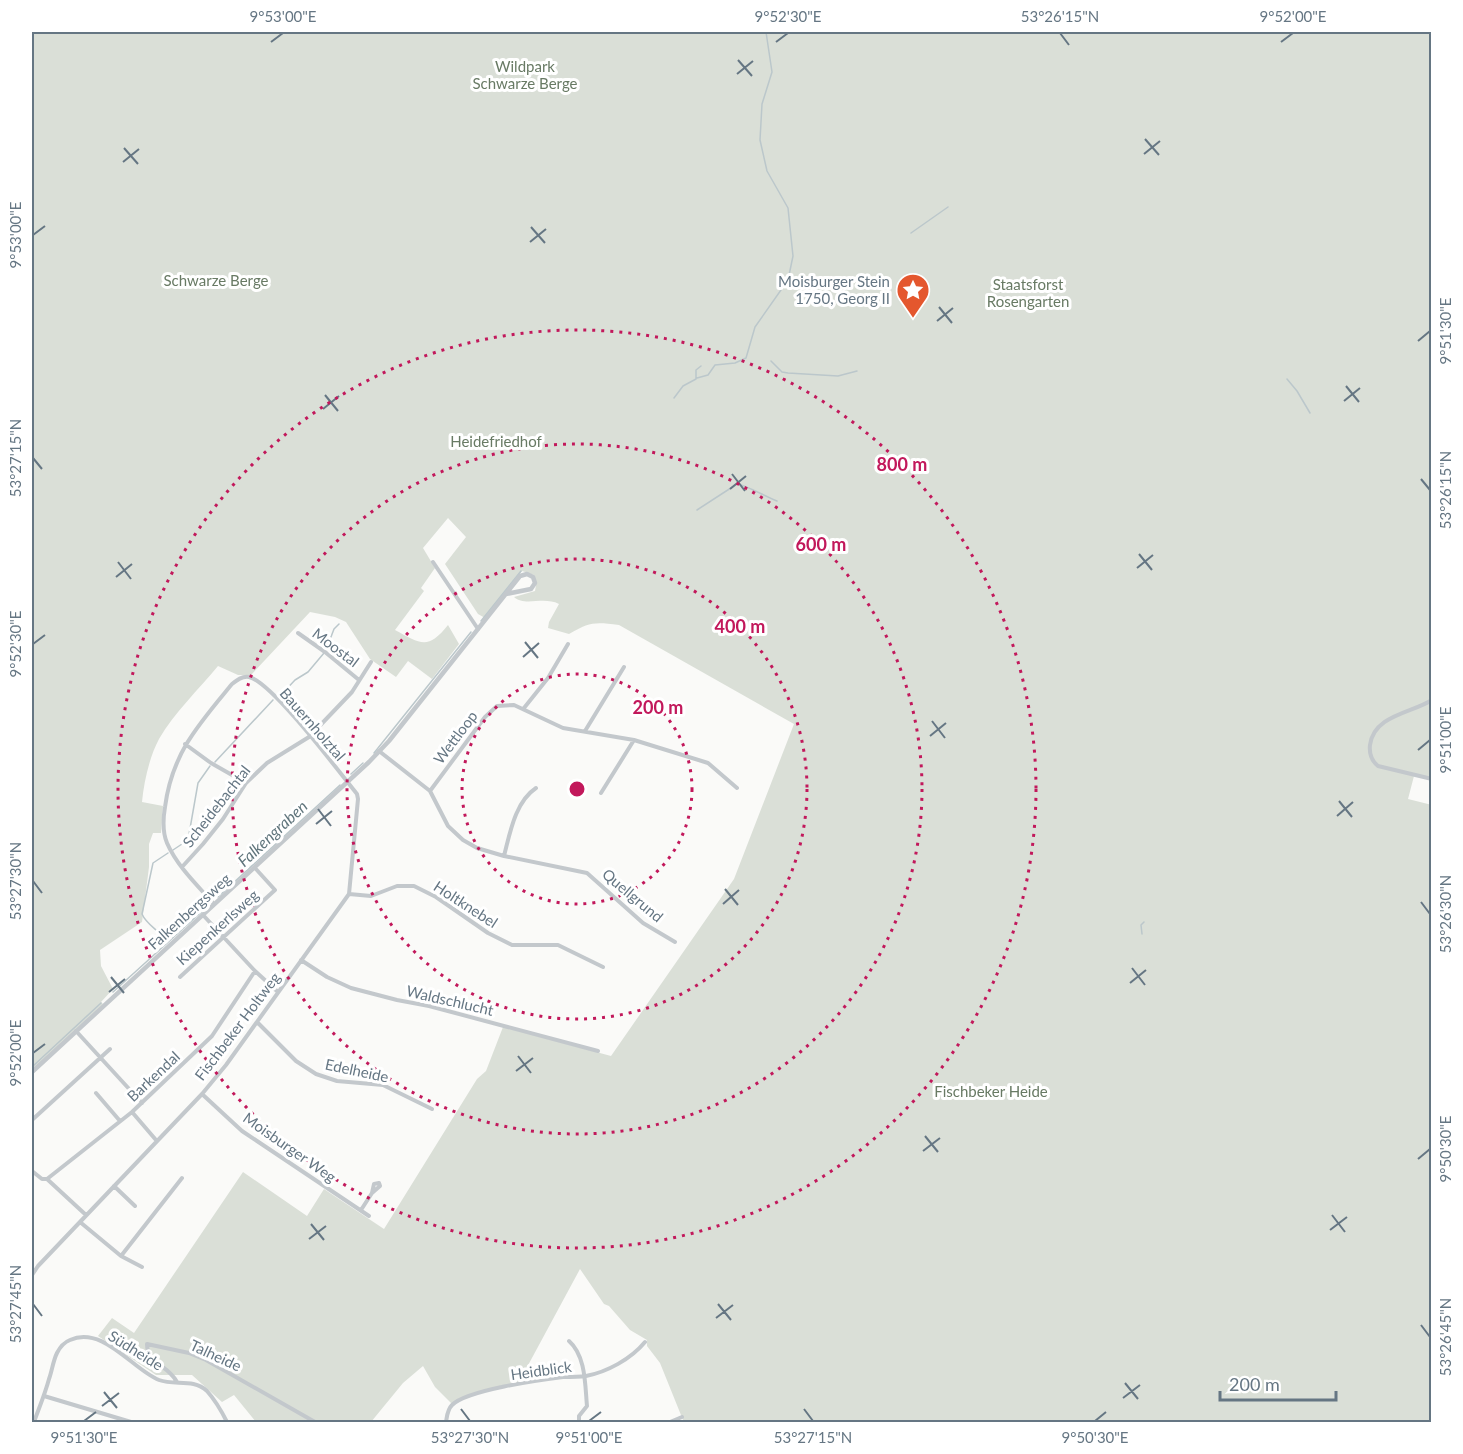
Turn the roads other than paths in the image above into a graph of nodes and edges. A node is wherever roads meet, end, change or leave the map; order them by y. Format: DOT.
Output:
graph roads {
  1 [pos="433,562"];
  2 [pos="506,594"];
  3 [pos="478,629"];
  4 [pos="298,633"];
  5 [pos="568,644"];
  6 [pos="370,662"];
  7 [pos="624,667"];
  8 [pos="359,680"];
  9 [pos="1431,700"];
  10 [pos="524,708"];
  11 [pos="585,731"];
  12 [pos="309,737"];
  13 [pos="634,740"];
  14 [pos="185,744"];
  15 [pos="379,751"];
  16 [pos="1431,779"];
  17 [pos="246,783"];
  18 [pos="347,783"];
  19 [pos="536,788"];
  20 [pos="737,788"];
  21 [pos="430,791"];
  22 [pos="601,793"];
  23 [pos="504,856"];
  24 [pos="182,867"];
  25 [pos="255,868"];
  26 [pos="349,894"];
  27 [pos="214,904"];
  28 [pos="202,915"];
  29 [pos="224,938"];
  30 [pos="675,942"];
  31 [pos="301,960"];
  32 [pos="603,968"];
  33 [pos="255,971"];
  34 [pos="180,977"];
  35 [pos="278,992"];
  36 [pos="257,1022"];
  37 [pos="76,1031"];
  38 [pos="110,1049"];
  39 [pos="598,1051"];
  40 [pos="100,1058"];
  41 [pos="32,1072"];
  42 [pos="96,1094"];
  43 [pos="202,1094"];
  44 [pos="142,1103"];
  45 [pos="432,1109"];
  46 [pos="132,1112"];
  47 [pos="32,1120"];
  48 [pos="120,1121"];
  49 [pos="156,1140"];
  50 [pos="32,1171"];
  51 [pos="182,1178"];
  52 [pos="47,1179"];
  53 [pos="114,1186"];
  54 [pos="372,1193"];
  55 [pos="135,1206"];
  56 [pos="361,1210"];
  57 [pos="86,1215"];
  58 [pos="369,1216"];
  59 [pos="80,1222"];
  60 [pos="122,1256"];
  61 [pos="142,1267"];
  62 [pos="32,1275"];
  63 [pos="569,1341"];
  64 [pos="645,1342"];
  65 [pos="584,1376"];
  66 [pos="177,1382"];
  67 [pos="44,1396"];
  68 [pos="682,1418"];
  69 [pos="34,1422"];
  70 [pos="131,1422"];
  71 [pos="227,1422"];
  72 [pos="315,1422"];
  73 [pos="446,1422"];
  74 [pos="579,1422"];
  75 [pos="670,1422"];
  1 -- 3 [label="street"];
  2 -- 2 [label="street, Falkenbergsweg"];
  2 -- 3 [label="street, Falkenbergsweg"];
  3 -- 15 [label="street, Falkenbergsweg"];
  4 -- 8 [label="street, Moostal"];
  5 -- 10 [label="street"];
  6 -- 8 [label="street, Scheidebachtal"];
  7 -- 11 [label="street"];
  8 -- 12 [label="street, Scheidebachtal"];
  9 -- 16 [label="street"];
  10 -- 11 [label="street, Wettloop"];
  10 -- 21 [label="street, Wettloop"];
  11 -- 13 [label="street, Wettloop"];
  12 -- 14 [label="street, Bauernholztal"];
  12 -- 17 [label="street, Scheidebachtal"];
  12 -- 18 [label="street, Bauernholztal"];
  13 -- 20 [label="street, Wettloop"];
  13 -- 22 [label="street"];
  14 -- 17 [label="street"];
  14 -- 24 [label="street, Bauernholztal"];
  15 -- 18 [label="street, Falkenbergsweg"];
  15 -- 21 [label="street, Quellgrund"];
  17 -- 24 [label="street, Scheidebachtal"];
  18 -- 25 [label="street, Falkenbergsweg"];
  18 -- 26 [label="street"];
  19 -- 23 [label="street"];
  21 -- 23 [label="street, Quellgrund"];
  23 -- 30 [label="street, Quellgrund"];
  24 -- 27 [label="street, Bauernholztal"];
  25 -- 27 [label="street, Falkenbergsweg"];
  25 -- 29 [label="street, Kiepenkerlsweg"];
  26 -- 31 [label="street, Fischbeker Holtweg"];
  26 -- 32 [label="street, Holtknebel"];
  27 -- 28 [label="street, Falkenbergsweg"];
  28 -- 29 [label="street"];
  28 -- 37 [label="street, Falkenbergsweg"];
  29 -- 33 [label="street"];
  29 -- 34 [label="street, Kiepenkerlsweg"];
  31 -- 35 [label="street, Fischbeker Holtweg"];
  31 -- 39 [label="street, Waldschlucht"];
  33 -- 35 [label="street"];
  33 -- 44 [label="street, Barkendal"];
  35 -- 36 [label="street, Fischbeker Holtweg"];
  36 -- 43 [label="street, Fischbeker Holtweg"];
  36 -- 45 [label="street, Edelheide"];
  37 -- 40 [label="street"];
  37 -- 41 [label="street, Falkenbergsweg"];
  38 -- 40 [label="street"];
  40 -- 44 [label="street"];
  40 -- 47 [label="street"];
  42 -- 48 [label="street"];
  43 -- 49 [label="street, Fischbeker Holtweg"];
  43 -- 56 [label="street, Moisburger Weg"];
  44 -- 46 [label="street, Barkendal"];
  46 -- 48 [label="street, Barkendal"];
  46 -- 49 [label="street"];
  48 -- 52 [label="street, Barkendal"];
  49 -- 53 [label="street, Fischbeker Holtweg"];
  50 -- 52 [label="street"];
  51 -- 60 [label="street"];
  52 -- 57 [label="street"];
  53 -- 55 [label="street"];
  53 -- 57 [label="street, Fischbeker Holtweg"];
  54 -- 56 [label="street"];
  56 -- 58 [label="street, Moisburger Weg"];
  57 -- 59 [label="street, Fischbeker Holtweg"];
  59 -- 60 [label="street"];
  59 -- 62 [label="street, Fischbeker Holtweg"];
  60 -- 61 [label="street"];
  63 -- 65 [label="street"];
  64 -- 65 [label="street, Heidblick"];
  65 -- 73 [label="street, Heidblick"];
  65 -- 74 [label="street"];
  66 -- 67 [label="street, Südheide"];
  66 -- 71 [label="street, Südheide"];
  66 -- 72 [label="street, Talheide"];
  67 -- 69 [label="street, Südheide"];
  67 -- 70 [label="street"];
  68 -- 75 [label="street"];
}
